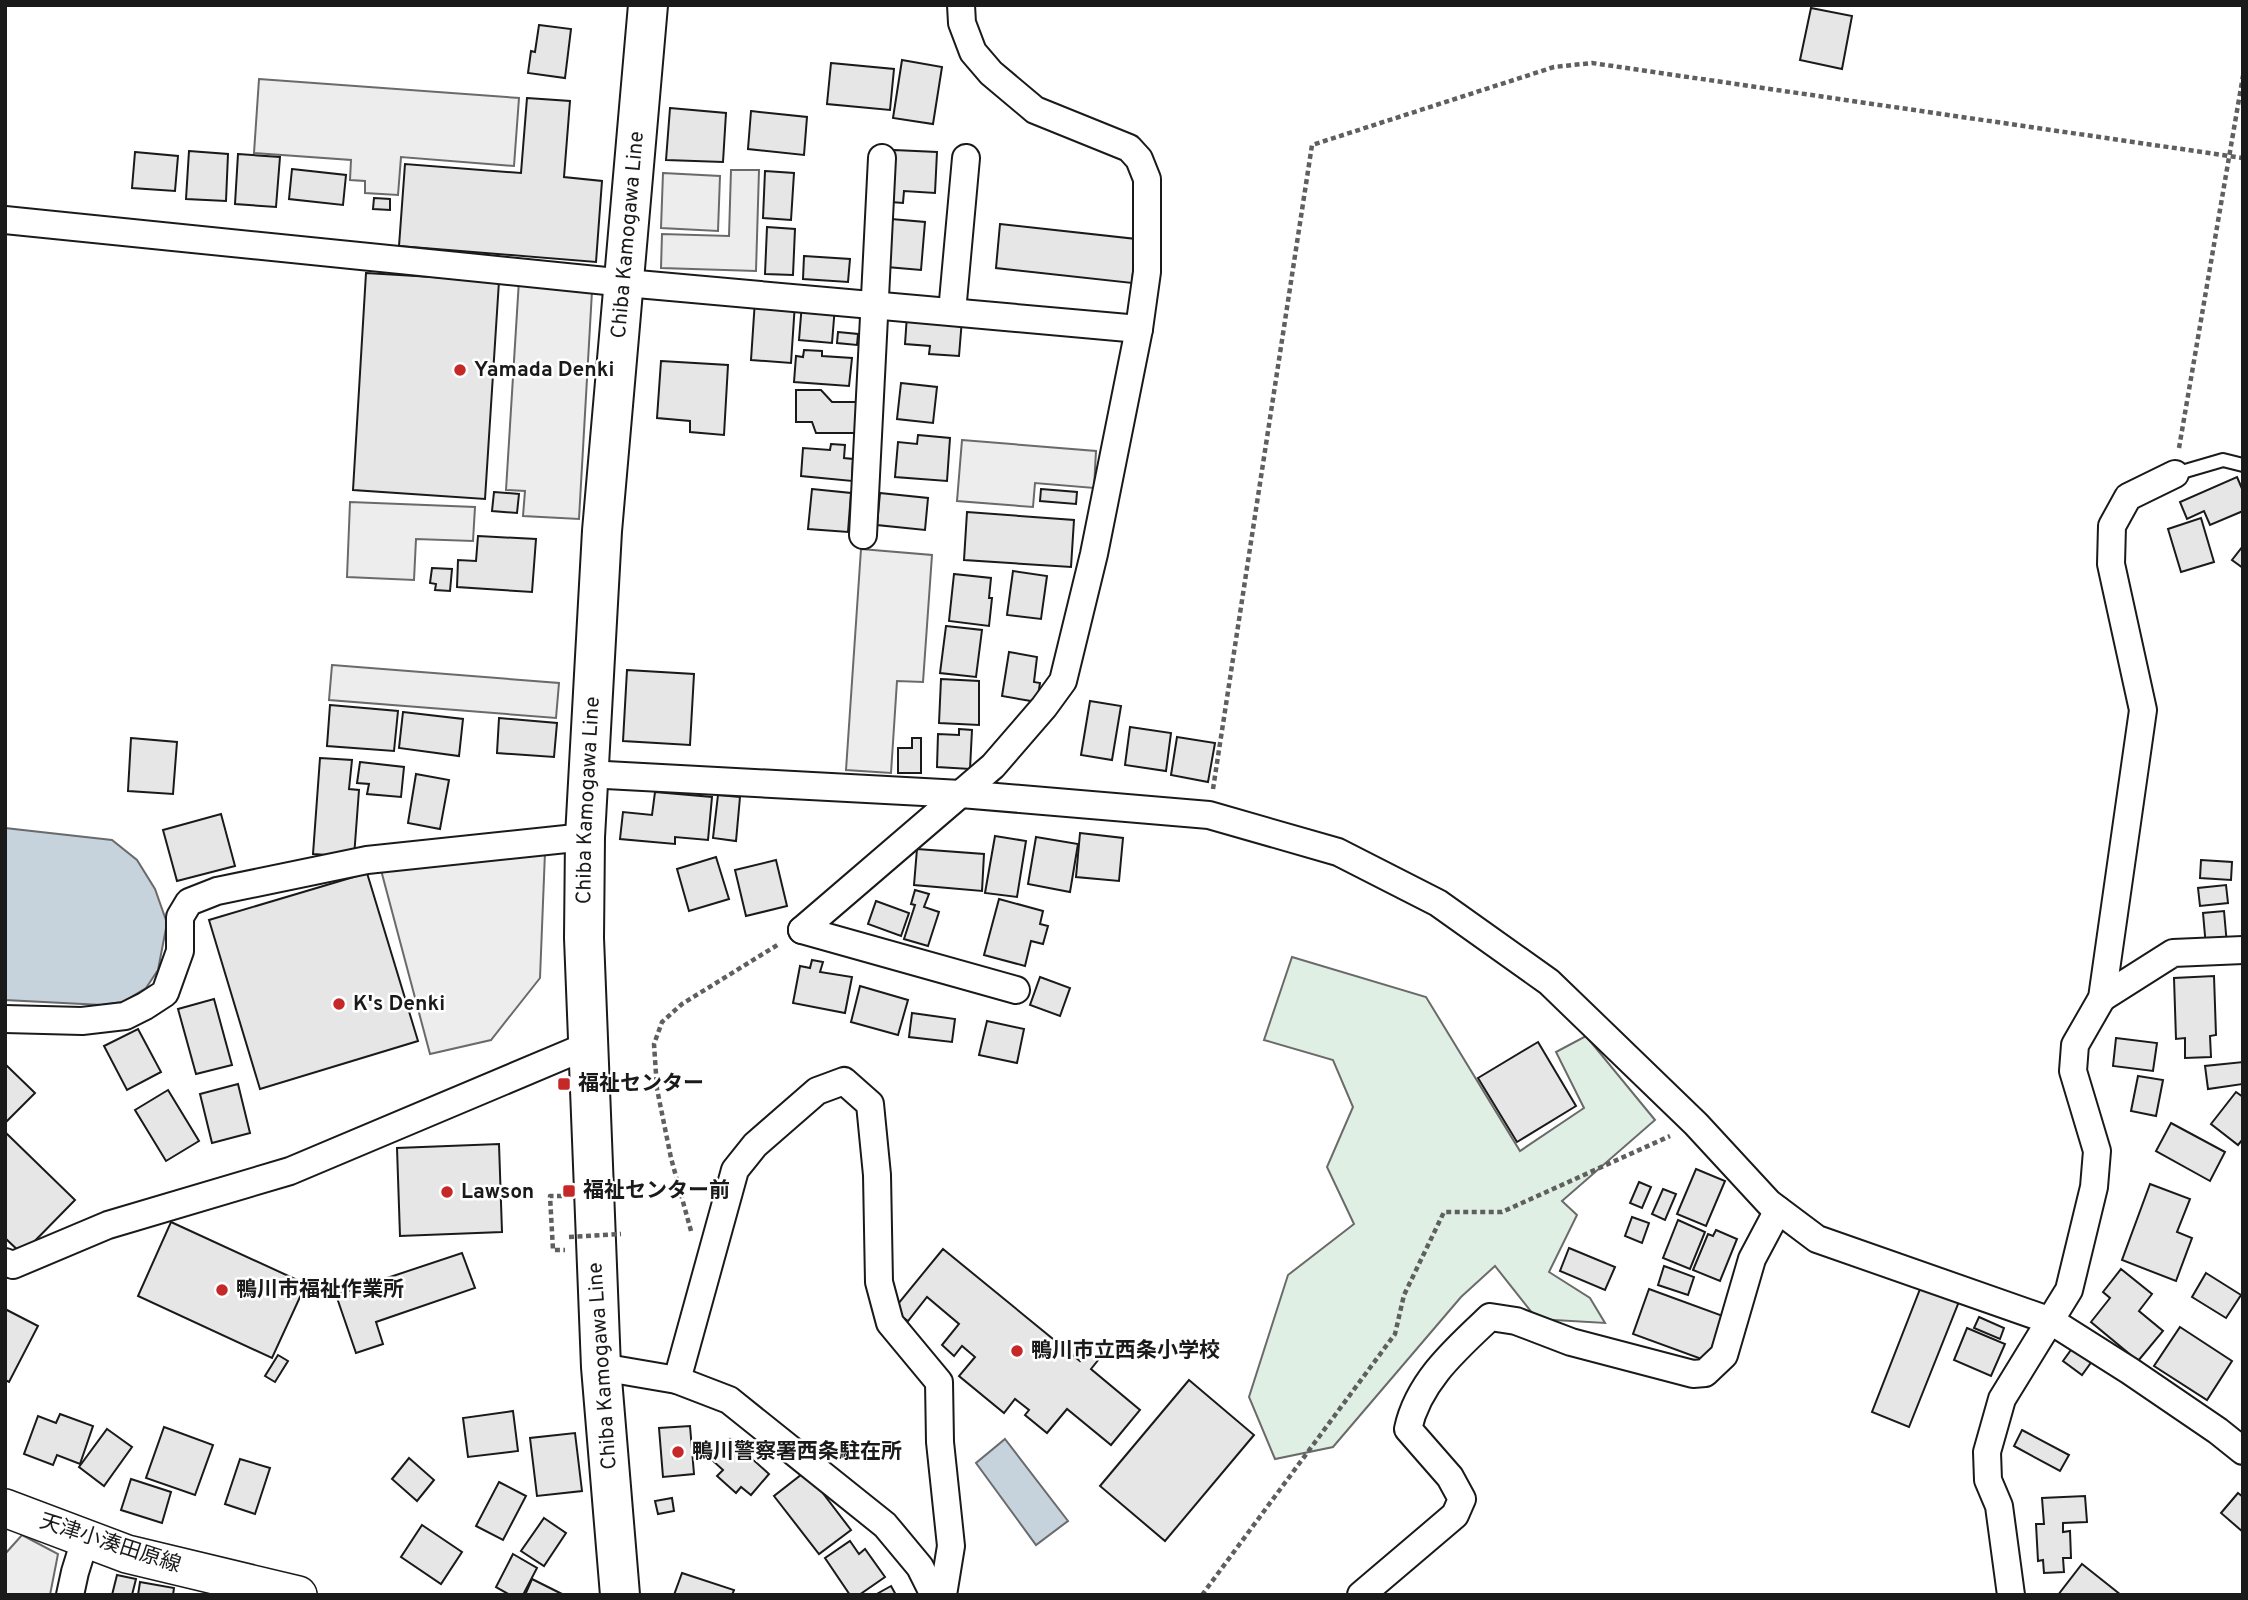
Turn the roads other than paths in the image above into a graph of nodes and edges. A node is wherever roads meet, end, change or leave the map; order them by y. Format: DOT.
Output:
graph roads {
  1 [pos="648,5"];
  2 [pos="961,5"];
  3 [pos="882,158"];
  4 [pos="965,158"];
  5 [pos="5,220"];
  6 [pos="626,283"];
  7 [pos="874,305"];
  8 [pos="952,312"];
  9 [pos="1139,329"];
  10 [pos="2243,465"];
  11 [pos="2175,474"];
  12 [pos="863,535"];
  13 [pos="587,774"];
  14 [pos="961,794"];
  15 [pos="585,837"];
  16 [pos="2243,950"];
  17 [pos="1016,990"];
  18 [pos="2102,998"];
  19 [pos="5,1019"];
  20 [pos="589,1045"];
  21 [pos="1778,1210"];
  22 [pos="5,1262"];
  23 [pos="2051,1321"];
  24 [pos="601,1367"];
  25 [pos="677,1380"];
  26 [pos="2243,1451"];
  27 [pos="5,1508"];
  28 [pos="85,1540"];
  29 [pos="70,1595"];
  30 [pos="298,1595"];
  31 [pos="621,1595"];
  32 [pos="934,1595"];
  33 [pos="943,1595"];
  34 [pos="1361,1595"];
  35 [pos="2011,1595"];
  1 -- 6 [label="main road, Chiba Kamogawa Line"];
  2 -- 9 [label="street"];
  3 -- 7 [label="street"];
  4 -- 8 [label="street"];
  5 -- 6 [label="street"];
  6 -- 7 [label="street"];
  6 -- 13 [label="main road, Chiba Kamogawa Line"];
  7 -- 8 [label="street"];
  7 -- 12 [label="street"];
  8 -- 9 [label="street"];
  9 -- 14 [label="street"];
  10 -- 11 [label="lane"];
  11 -- 18 [label="street"];
  13 -- 14 [label="street"];
  13 -- 15 [label="main road, Chiba Kamogawa Line"];
  14 -- 17 [label="street"];
  14 -- 21 [label="street"];
  15 -- 19 [label="street"];
  15 -- 20 [label="main road, Chiba Kamogawa Line"];
  16 -- 18 [label="street"];
  18 -- 23 [label="street"];
  20 -- 22 [label="street"];
  20 -- 24 [label="main road, Chiba Kamogawa Line"];
  21 -- 23 [label="street"];
  21 -- 34 [label="street"];
  23 -- 26 [label="street"];
  23 -- 35 [label="street"];
  24 -- 25 [label="street"];
  24 -- 31 [label="main road, Chiba Kamogawa Line"];
  25 -- 32 [label="street"];
  25 -- 33 [label="street"];
  27 -- 28 [label="main road, 天津小湊田原線"];
  28 -- 29 [label="street"];
  28 -- 30 [label="main road, 天津小湊田原線"];
}
